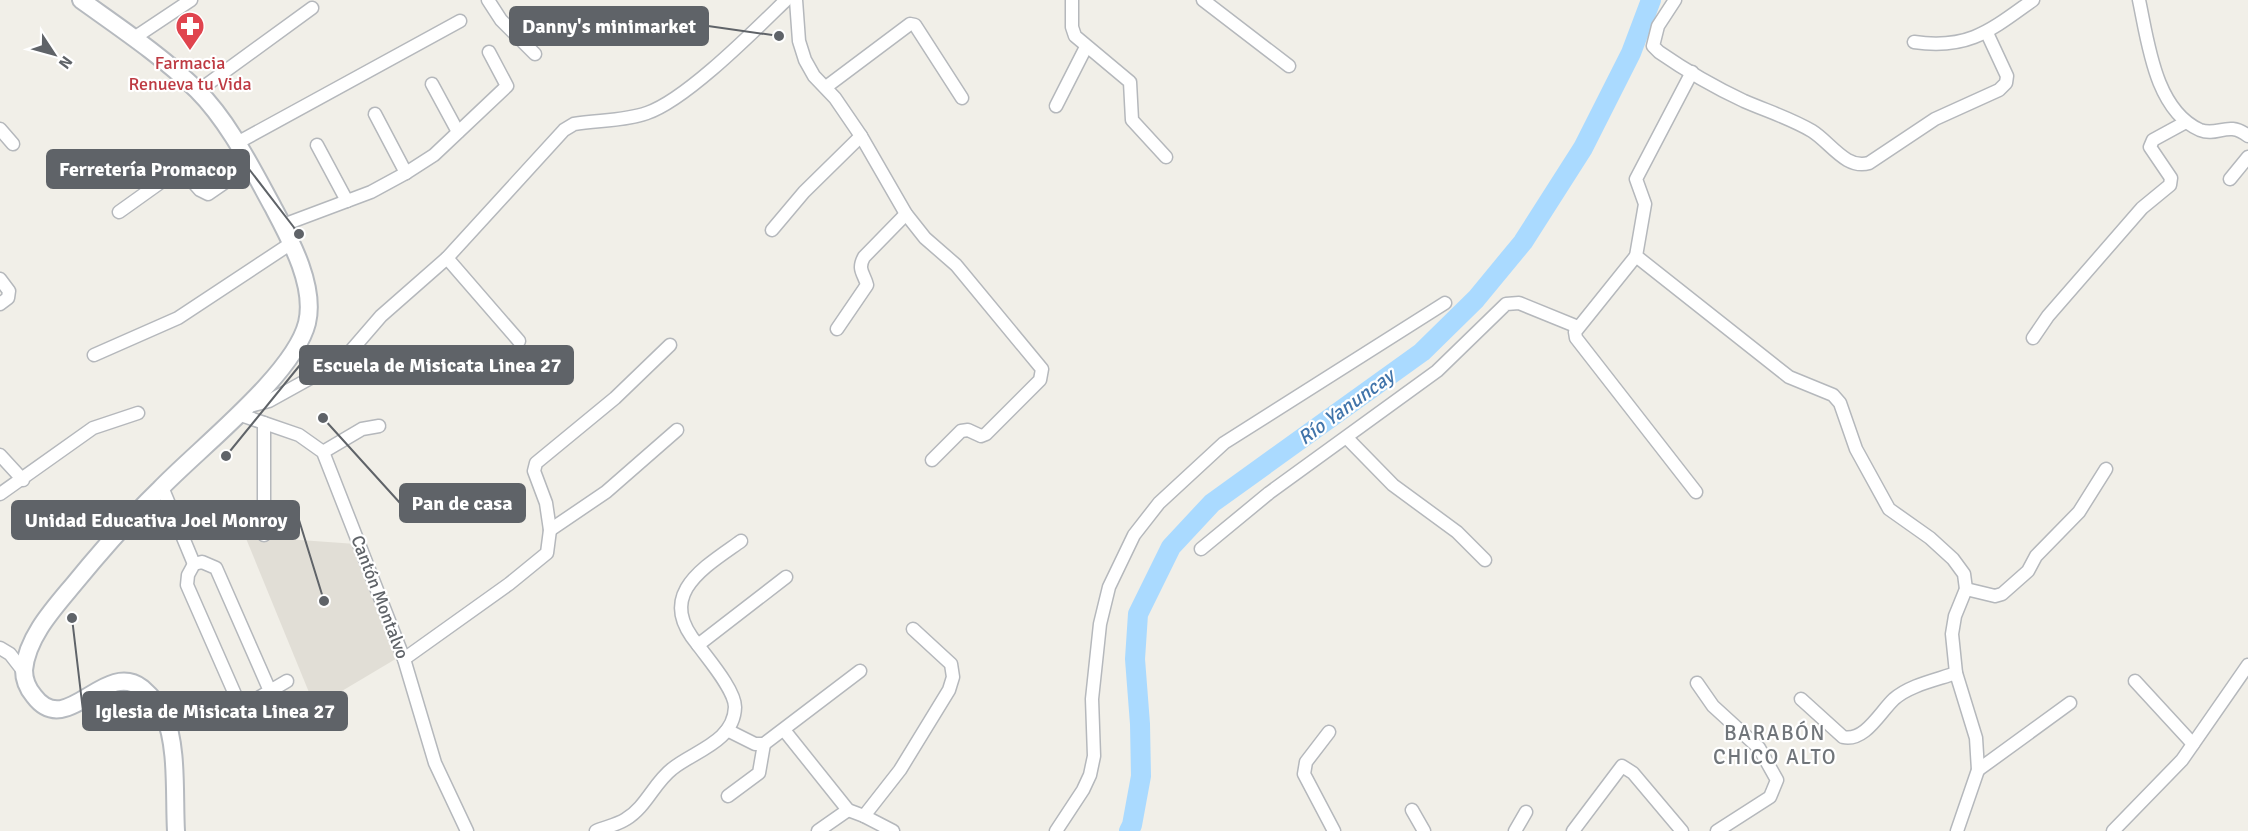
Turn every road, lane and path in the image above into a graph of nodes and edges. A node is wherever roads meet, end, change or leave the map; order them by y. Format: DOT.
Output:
graph roads {
  1 [pos="81,0"];
  2 [pos="191,0"];
  3 [pos="488,0"];
  4 [pos="786,0"];
  5 [pos="796,0"];
  6 [pos="1072,0"];
  7 [pos="1203,0"];
  8 [pos="1675,0"];
  9 [pos="2033,0"];
  10 [pos="2139,0"];
  11 [pos="312,8"];
  12 [pos="460,21"];
  13 [pos="1987,33"];
  14 [pos="134,38"];
  15 [pos="1914,42"];
  16 [pos="1086,46"];
  17 [pos="489,52"];
  18 [pos="535,54"];
  19 [pos="1289,66"];
  20 [pos="1692,72"];
  21 [pos="432,84"];
  22 [pos="826,87"];
  23 [pos="198,91"];
  24 [pos="962,98"];
  25 [pos="1056,106"];
  26 [pos="375,114"];
  27 [pos="2186,122"];
  28 [pos="0,129"];
  29 [pos="458,132"];
  30 [pos="861,136"];
  31 [pos="2248,136"];
  32 [pos="237,143"];
  33 [pos="13,144"];
  34 [pos="317,145"];
  35 [pos="1166,157"];
  36 [pos="2248,158"];
  37 [pos="250,165"];
  38 [pos="406,172"];
  39 [pos="2230,179"];
  40 [pos="347,201"];
  41 [pos="119,212"];
  42 [pos="906,214"];
  43 [pos="283,225"];
  44 [pos="772,230"];
  45 [pos="290,244"];
  46 [pos="1636,256"];
  47 [pos="447,258"];
  48 [pos="0,279"];
  49 [pos="1445,303"];
  50 [pos="0,304"];
  51 [pos="1578,327"];
  52 [pos="837,329"];
  53 [pos="2033,338"];
  54 [pos="519,341"];
  55 [pos="670,345"];
  56 [pos="94,355"];
  57 [pos="242,410"];
  58 [pos="138,413"];
  59 [pos="264,423"];
  60 [pos="379,426"];
  61 [pos="677,430"];
  62 [pos="1347,438"];
  63 [pos="323,452"];
  64 [pos="0,455"];
  65 [pos="932,460"];
  66 [pos="2106,469"];
  67 [pos="23,480"];
  68 [pos="162,486"];
  69 [pos="1696,492"];
  70 [pos="0,495"];
  71 [pos="550,530"];
  72 [pos="264,535"];
  73 [pos="741,541"];
  74 [pos="1202,549"];
  75 [pos="1485,560"];
  76 [pos="194,564"];
  77 [pos="786,577"];
  78 [pos="1966,589"];
  79 [pos="913,629"];
  80 [pos="698,645"];
  81 [pos="0,648"];
  82 [pos="404,659"];
  83 [pos="2248,665"];
  84 [pos="860,671"];
  85 [pos="24,672"];
  86 [pos="1956,673"];
  87 [pos="287,681"];
  88 [pos="2135,681"];
  89 [pos="1697,683"];
  90 [pos="270,691"];
  91 [pos="1801,699"];
  92 [pos="2070,703"];
  93 [pos="241,708"];
  94 [pos="226,717"];
  95 [pos="727,730"];
  96 [pos="784,730"];
  97 [pos="1329,732"];
  98 [pos="764,744"];
  99 [pos="2193,744"];
  100 [pos="1978,770"];
  101 [pos="728,796"];
  102 [pos="848,810"];
  103 [pos="1412,810"];
  104 [pos="1526,812"];
  105 [pos="864,816"];
  106 [pos="616,828"];
  107 [pos="176,831"];
  108 [pos="467,831"];
  109 [pos="596,831"];
  110 [pos="818,831"];
  111 [pos="893,831"];
  112 [pos="1056,831"];
  113 [pos="1334,831"];
  114 [pos="1424,831"];
  115 [pos="1515,831"];
  116 [pos="1573,831"];
  117 [pos="1682,831"];
  118 [pos="1717,831"];
  119 [pos="1957,831"];
  120 [pos="2113,831"];
  1 -- 14 [label="street"];
  2 -- 14 [label="street"];
  3 -- 18 [label="street"];
  4 -- 47 [label="street"];
  5 -- 22 [label="street"];
  6 -- 16 [label="street"];
  7 -- 19 [label="street"];
  8 -- 20 [label="street"];
  9 -- 13 [label="street"];
  10 -- 27 [label="street"];
  11 -- 23 [label="street"];
  12 -- 32 [label="street"];
  13 -- 15 [label="street"];
  13 -- 20 [label="street"];
  14 -- 23 [label="street"];
  16 -- 25 [label="street"];
  16 -- 35 [label="street"];
  17 -- 29 [label="street"];
  20 -- 46 [label="street"];
  21 -- 29 [label="street"];
  22 -- 24 [label="street"];
  22 -- 30 [label="street"];
  23 -- 32 [label="street"];
  26 -- 38 [label="street"];
  27 -- 31 [label="street"];
  27 -- 53 [label="street"];
  28 -- 33 [label="street"];
  29 -- 38 [label="street"];
  30 -- 42 [label="street"];
  30 -- 44 [label="street"];
  32 -- 37 [label="street"];
  34 -- 40 [label="street"];
  36 -- 39 [label="street"];
  37 -- 41 [label="street"];
  37 -- 43 [label="street"];
  38 -- 40 [label="street"];
  40 -- 43 [label="street"];
  42 -- 52 [label="street"];
  42 -- 65 [label="street"];
  43 -- 45 [label="street"];
  45 -- 56 [label="street"];
  45 -- 57 [label="street"];
  46 -- 51 [label="street"];
  46 -- 78 [label="street"];
  47 -- 54 [label="street"];
  47 -- 57 [label="street"];
  48 -- 50 [label="street"];
  49 -- 112 [label="street"];
  51 -- 62 [label="street"];
  51 -- 69 [label="street"];
  55 -- 71 [label="street"];
  57 -- 59 [label="street"];
  57 -- 68 [label="street"];
  58 -- 67 [label="street"];
  59 -- 63 [label="street"];
  59 -- 72 [label="street"];
  60 -- 63 [label="street"];
  61 -- 71 [label="street"];
  62 -- 74 [label="street"];
  62 -- 75 [label="street"];
  63 -- 82 [label="street, Cantón Montalvo"];
  64 -- 67 [label="street"];
  66 -- 78 [label="street"];
  67 -- 70 [label="street"];
  68 -- 76 [label="street"];
  68 -- 85 [label="street"];
  71 -- 82 [label="street"];
  73 -- 80 [label="street"];
  76 -- 90 [label="street"];
  76 -- 93 [label="street"];
  77 -- 80 [label="street"];
  78 -- 86 [label="street"];
  79 -- 105 [label="street"];
  80 -- 95 [label="street"];
  81 -- 85 [label="street"];
  82 -- 108 [label="street, Cantón Montalvo"];
  83 -- 99 [label="street"];
  84 -- 96 [label="street"];
  85 -- 107 [label="street"];
  86 -- 91 [label="street"];
  86 -- 100 [label="street"];
  87 -- 90 [label="street"];
  88 -- 99 [label="street"];
  89 -- 118 [label="street"];
  90 -- 93 [label="street"];
  92 -- 100 [label="street"];
  93 -- 94 [label="street"];
  95 -- 98 [label="street"];
  95 -- 106 [label="street"];
  96 -- 98 [label="street"];
  96 -- 102 [label="street"];
  97 -- 113 [label="street"];
  98 -- 101 [label="street"];
  99 -- 120 [label="street"];
  100 -- 119 [label="street"];
  102 -- 105 [label="street"];
  102 -- 110 [label="street"];
  103 -- 114 [label="street"];
  104 -- 115 [label="street"];
  105 -- 111 [label="street"];
  106 -- 109 [label="street"];
  116 -- 117 [label="street"];
}
